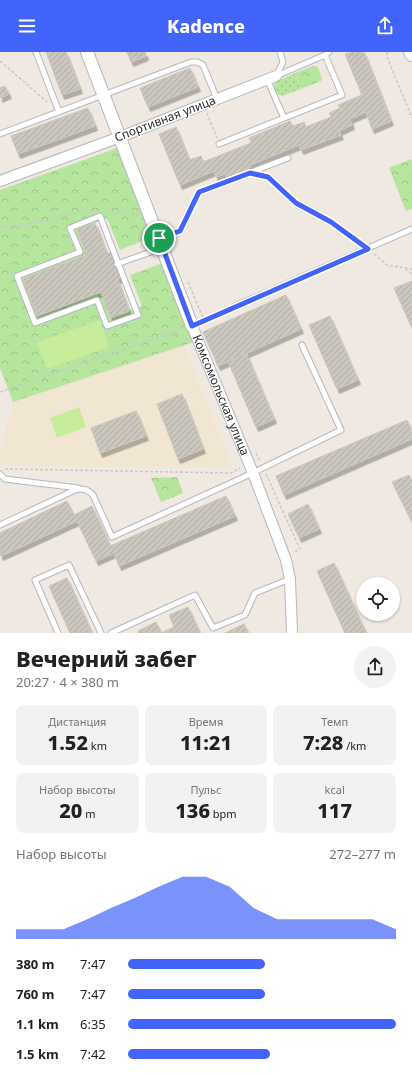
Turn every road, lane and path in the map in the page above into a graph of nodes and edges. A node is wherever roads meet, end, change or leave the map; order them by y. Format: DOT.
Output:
graph roads {
  1 [pos="36,52"];
  2 [pos="87,52"];
  3 [pos="280,52"];
  4 [pos="387,52"];
  5 [pos="327,54"];
  6 [pos="0,61"];
  7 [pos="276,76"];
  8 [pos="267,80"];
  9 [pos="104,96"];
  10 [pos="217,99"];
  11 [pos="203,104"];
  12 [pos="59,112"];
  13 [pos="284,118"];
  14 [pos="412,118"];
  15 [pos="0,134"];
  16 [pos="120,137"];
  17 [pos="219,144"];
  18 [pos="288,158"];
  19 [pos="250,173"];
  20 [pos="0,181"];
  21 [pos="92,210"];
  22 [pos="100,211"];
  23 [pos="141,217"];
  24 [pos="0,227"];
  25 [pos="412,229"];
  26 [pos="161,243"];
  27 [pos="368,249"];
  28 [pos="117,264"];
  29 [pos="404,267"];
  30 [pos="412,268"];
  31 [pos="412,274"];
  32 [pos="235,306"];
  33 [pos="192,326"];
  34 [pos="302,345"];
  35 [pos="0,392"];
  36 [pos="250,468"];
  37 [pos="0,469"];
  38 [pos="0,474"];
  39 [pos="83,488"];
  40 [pos="0,525"];
  41 [pos="290,579"];
  42 [pos="58,633"];
  43 [pos="101,633"];
  44 [pos="111,633"];
  45 [pos="292,633"];
  1 -- 12 [label="lane"];
  2 -- 9 [label="street, Комсомольская улица"];
  3 -- 7 [label="lane"];
  4 -- 14 [label="path"];
  5 -- 7 [label="lane, Спортивная улица"];
  5 -- 13 [label="lane"];
  6 -- 12 [label="path"];
  7 -- 8 [label="street, Спортивная улица"];
  8 -- 10 [label="street, Спортивная улица"];
  8 -- 13 [label="lane"];
  9 -- 10 [label="lane"];
  9 -- 12 [label="lane"];
  9 -- 16 [label="street, Комсомольская улица"];
  10 -- 11 [label="street, Спортивная улица"];
  11 -- 16 [label="street, Спортивная улица"];
  11 -- 17 [label="path"];
  12 -- 15 [label="lane"];
  13 -- 17 [label="lane"];
  16 -- 20 [label="street, Спортивная улица"];
  16 -- 26 [label="street, Комсомольская улица"];
  18 -- 19 [label="lane"];
  19 -- 26 [label="lane"];
  19 -- 27 [label="path"];
  21 -- 24 [label="path"];
  22 -- 23 [label="path"];
  25 -- 27 [label="lane"];
  26 -- 28 [label="lane"];
  26 -- 33 [label="street, Комсомольская улица"];
  27 -- 29 [label="path"];
  27 -- 32 [label="lane"];
  28 -- 28 [label="lane"];
  29 -- 30 [label="path"];
  29 -- 31 [label="path"];
  32 -- 33 [label="path"];
  33 -- 35 [label="path"];
  33 -- 36 [label="street, Комсомольская улица"];
  34 -- 36 [label="lane"];
  36 -- 37 [label="path"];
  36 -- 39 [label="lane"];
  36 -- 41 [label="street, Комсомольская улица"];
  38 -- 39 [label="lane"];
  39 -- 40 [label="lane"];
  41 -- 44 [label="lane"];
  41 -- 45 [label="street, Комсомольская улица"];
  42 -- 43 [label="lane"];
}
